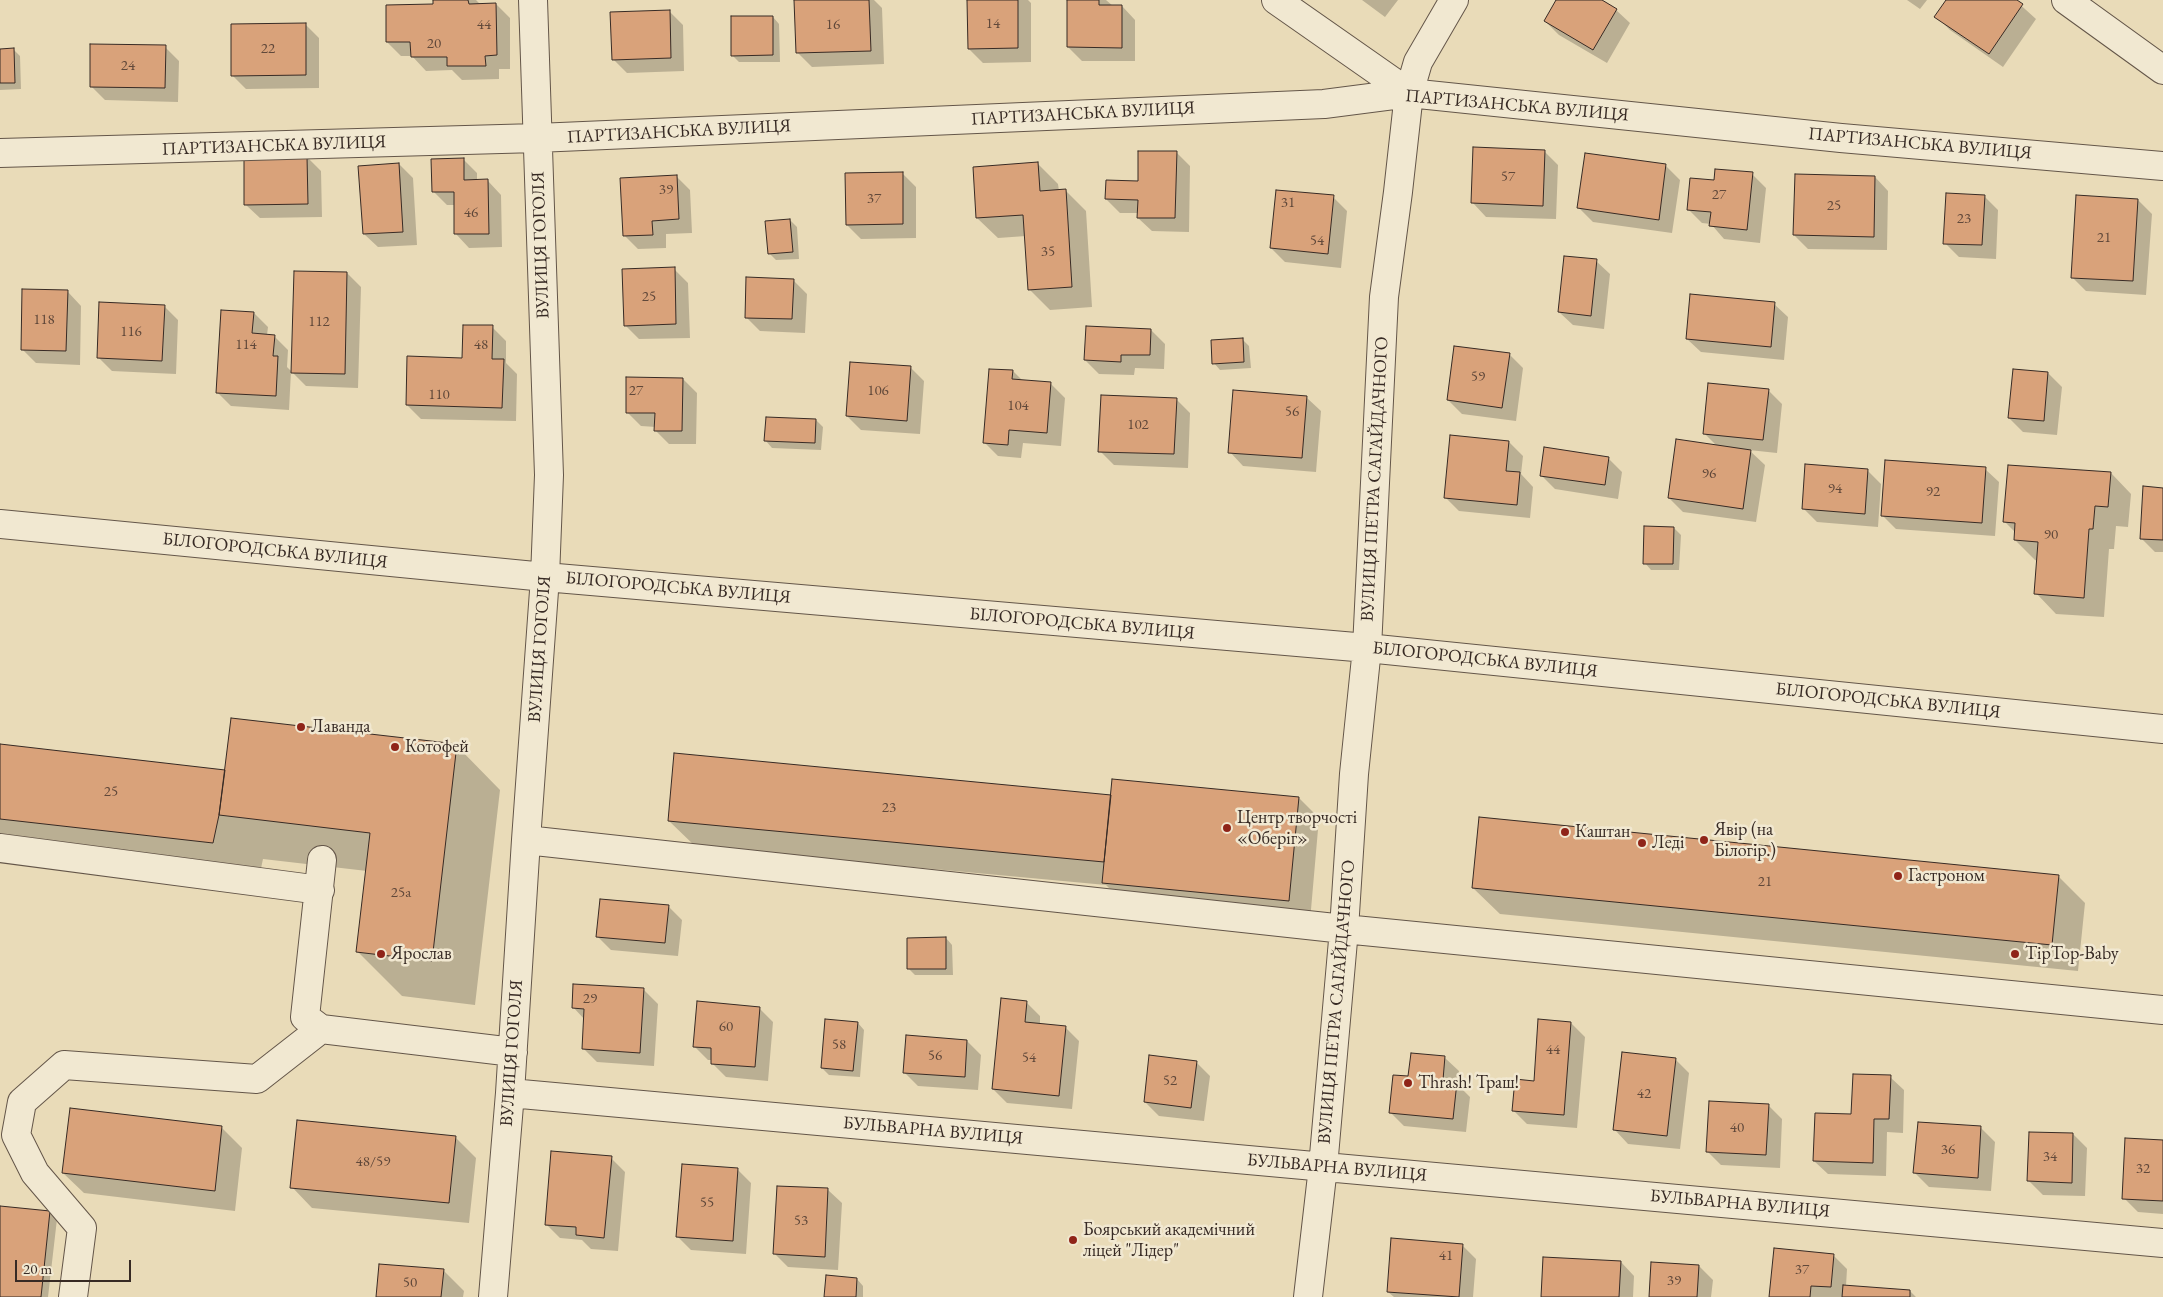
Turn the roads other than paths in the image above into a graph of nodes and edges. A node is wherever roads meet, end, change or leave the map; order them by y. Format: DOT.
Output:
graph roads {
  1 [pos="533,0"];
  2 [pos="1276,0"];
  3 [pos="1454,0"];
  4 [pos="2066,0"];
  5 [pos="2163,70"];
  6 [pos="1409,93"];
  7 [pos="537,138"];
  8 [pos="0,153"];
  9 [pos="2163,166"];
  10 [pos="0,524"];
  11 [pos="545,577"];
  12 [pos="1366,648"];
  13 [pos="2163,729"];
  14 [pos="526,840"];
  15 [pos="0,848"];
  16 [pos="322,860"];
  17 [pos="320,890"];
  18 [pos="1344,929"];
  19 [pos="2163,1010"];
  20 [pos="321,1029"];
  21 [pos="513,1052"];
  22 [pos="510,1093"];
  23 [pos="1323,1167"];
  24 [pos="2163,1243"];
  25 [pos="74,1297"];
  26 [pos="493,1297"];
  27 [pos="1308,1297"];
  1 -- 7 [label="street, ВУЛИЦЯ ГОГОЛЯ"];
  2 -- 6 [label="street"];
  3 -- 6 [label="street, ВУЛИЦЯ ПЕТРА САГАЙДАЧНОГО"];
  4 -- 5 [label="street"];
  6 -- 7 [label="street, ПАРТИЗАНСЬКА ВУЛИЦЯ"];
  6 -- 9 [label="street, ПАРТИЗАНСЬКА ВУЛИЦЯ"];
  6 -- 12 [label="street, ВУЛИЦЯ ПЕТРА САГАЙДАЧНОГО"];
  7 -- 8 [label="street, ПАРТИЗАНСЬКА ВУЛИЦЯ"];
  7 -- 11 [label="street, ВУЛИЦЯ ГОГОЛЯ"];
  10 -- 11 [label="street, БІЛОГОРОДСЬКА ВУЛИЦЯ"];
  11 -- 12 [label="street, БІЛОГОРОДСЬКА ВУЛИЦЯ"];
  11 -- 14 [label="street, ВУЛИЦЯ ГОГОЛЯ"];
  12 -- 13 [label="street, БІЛОГОРОДСЬКА ВУЛИЦЯ"];
  12 -- 18 [label="street, ВУЛИЦЯ ПЕТРА САГАЙДАЧНОГО"];
  14 -- 18 [label="street"];
  14 -- 21 [label="street, ВУЛИЦЯ ГОГОЛЯ"];
  15 -- 17 [label="street"];
  16 -- 17 [label="street"];
  17 -- 20 [label="street"];
  18 -- 19 [label="street"];
  18 -- 23 [label="street, ВУЛИЦЯ ПЕТРА САГАЙДАЧНОГО"];
  20 -- 21 [label="street"];
  20 -- 25 [label="street"];
  21 -- 22 [label="street, ВУЛИЦЯ ГОГОЛЯ"];
  22 -- 23 [label="street, БУЛЬВАРНА ВУЛИЦЯ"];
  22 -- 26 [label="street, ВУЛИЦЯ ГОГОЛЯ"];
  23 -- 24 [label="street, БУЛЬВАРНА ВУЛИЦЯ"];
  23 -- 27 [label="street, ВУЛИЦЯ ПЕТРА САГАЙДАЧНОГО"];
}
